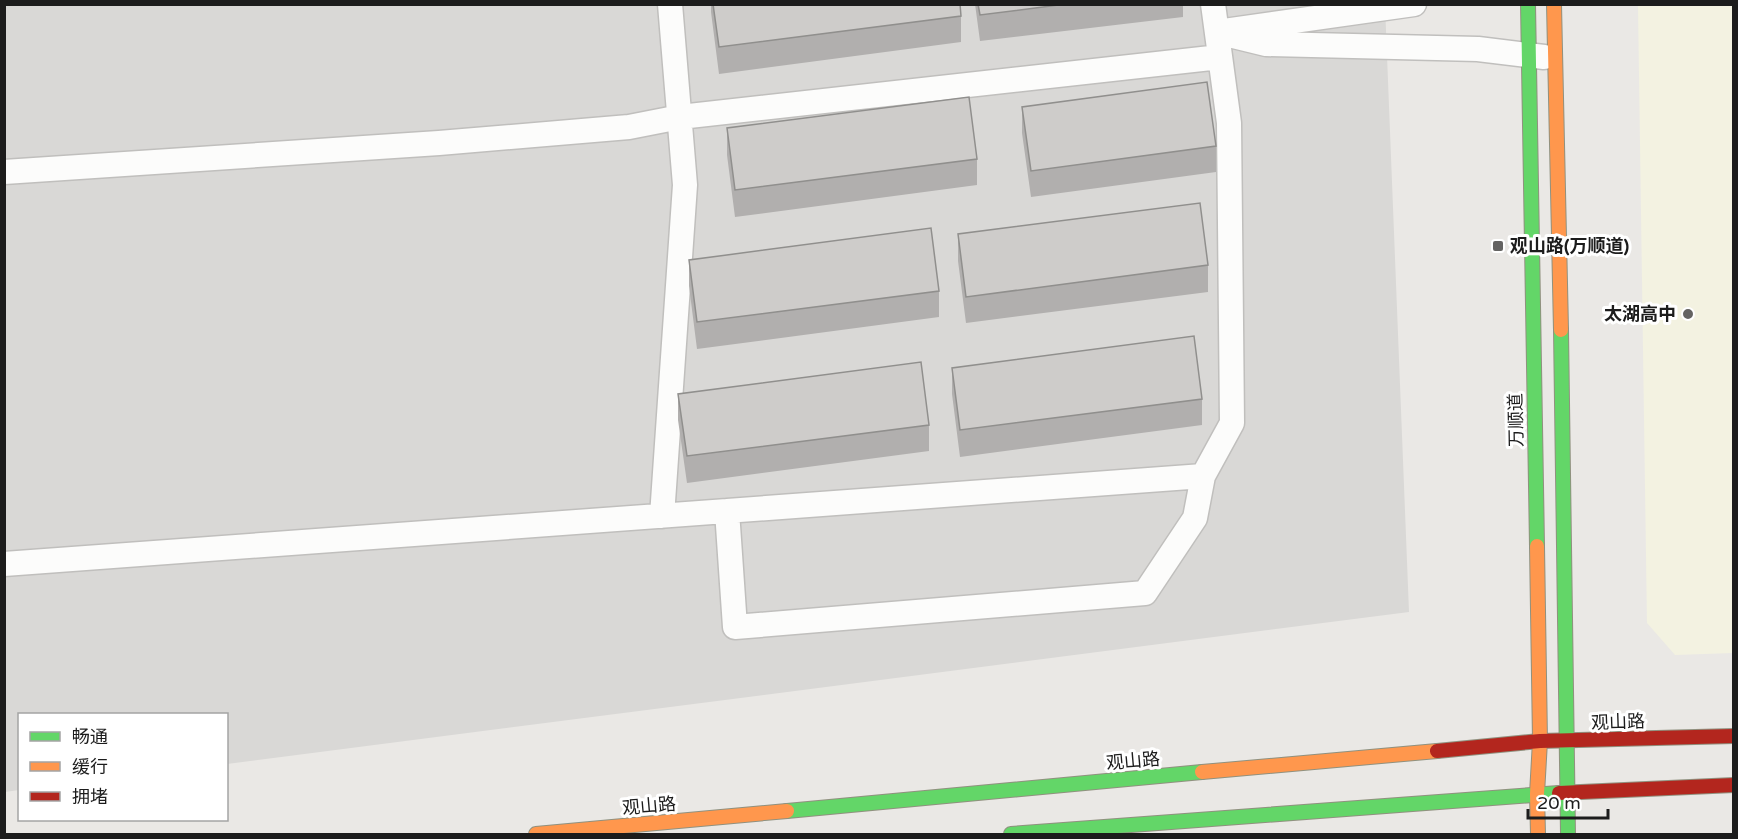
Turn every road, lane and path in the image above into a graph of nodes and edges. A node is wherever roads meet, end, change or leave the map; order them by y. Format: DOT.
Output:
graph roads {
  1 [pos="670,4"];
  2 [pos="1213,4"];
  3 [pos="1414,4"];
  4 [pos="1528,4"];
  5 [pos="1554,4"];
  6 [pos="1217,32"];
  7 [pos="1528,54"];
  8 [pos="1220,57"];
  9 [pos="1554,59"];
  10 [pos="680,117"];
  11 [pos="4,172"];
  12 [pos="1203,476"];
  13 [pos="727,511"];
  14 [pos="662,516"];
  15 [pos="4,564"];
  16 [pos="1734,736"];
  17 [pos="1540,741"];
  18 [pos="1566,742"];
  19 [pos="1734,785"];
  20 [pos="1567,793"];
  21 [pos="1537,794"];
  22 [pos="1186,828"];
  23 [pos="536,834"];
  24 [pos="1011,834"];
  25 [pos="1538,834"];
  26 [pos="1568,834"];
  1 -- 10 [label="street"];
  2 -- 6 [label="street"];
  3 -- 6 [label="street"];
  4 -- 7 [label="main road, 万顺道"];
  5 -- 9 [label="main road"];
  6 -- 7 [label="street"];
  6 -- 8 [label="street"];
  7 -- 9 [label="street"];
  7 -- 17 [label="main road, 万顺道"];
  8 -- 10 [label="street"];
  8 -- 12 [label="street"];
  9 -- 18 [label="main road"];
  10 -- 11 [label="street"];
  10 -- 14 [label="street"];
  12 -- 13 [label="street"];
  12 -- 13 [label="street"];
  13 -- 14 [label="street"];
  14 -- 15 [label="street"];
  16 -- 18 [label="main road, 观山路"];
  17 -- 18 [label="main road, 观山路"];
  17 -- 21 [label="main road, 万顺道"];
  17 -- 23 [label="main road, 观山路"];
  18 -- 20 [label="main road"];
  19 -- 20 [label="main road"];
  20 -- 21 [label="main road"];
  20 -- 26 [label="main road"];
  21 -- 22 [label="main road"];
  21 -- 25 [label="main road, 万顺道"];
  22 -- 24 [label="main road"];
}
